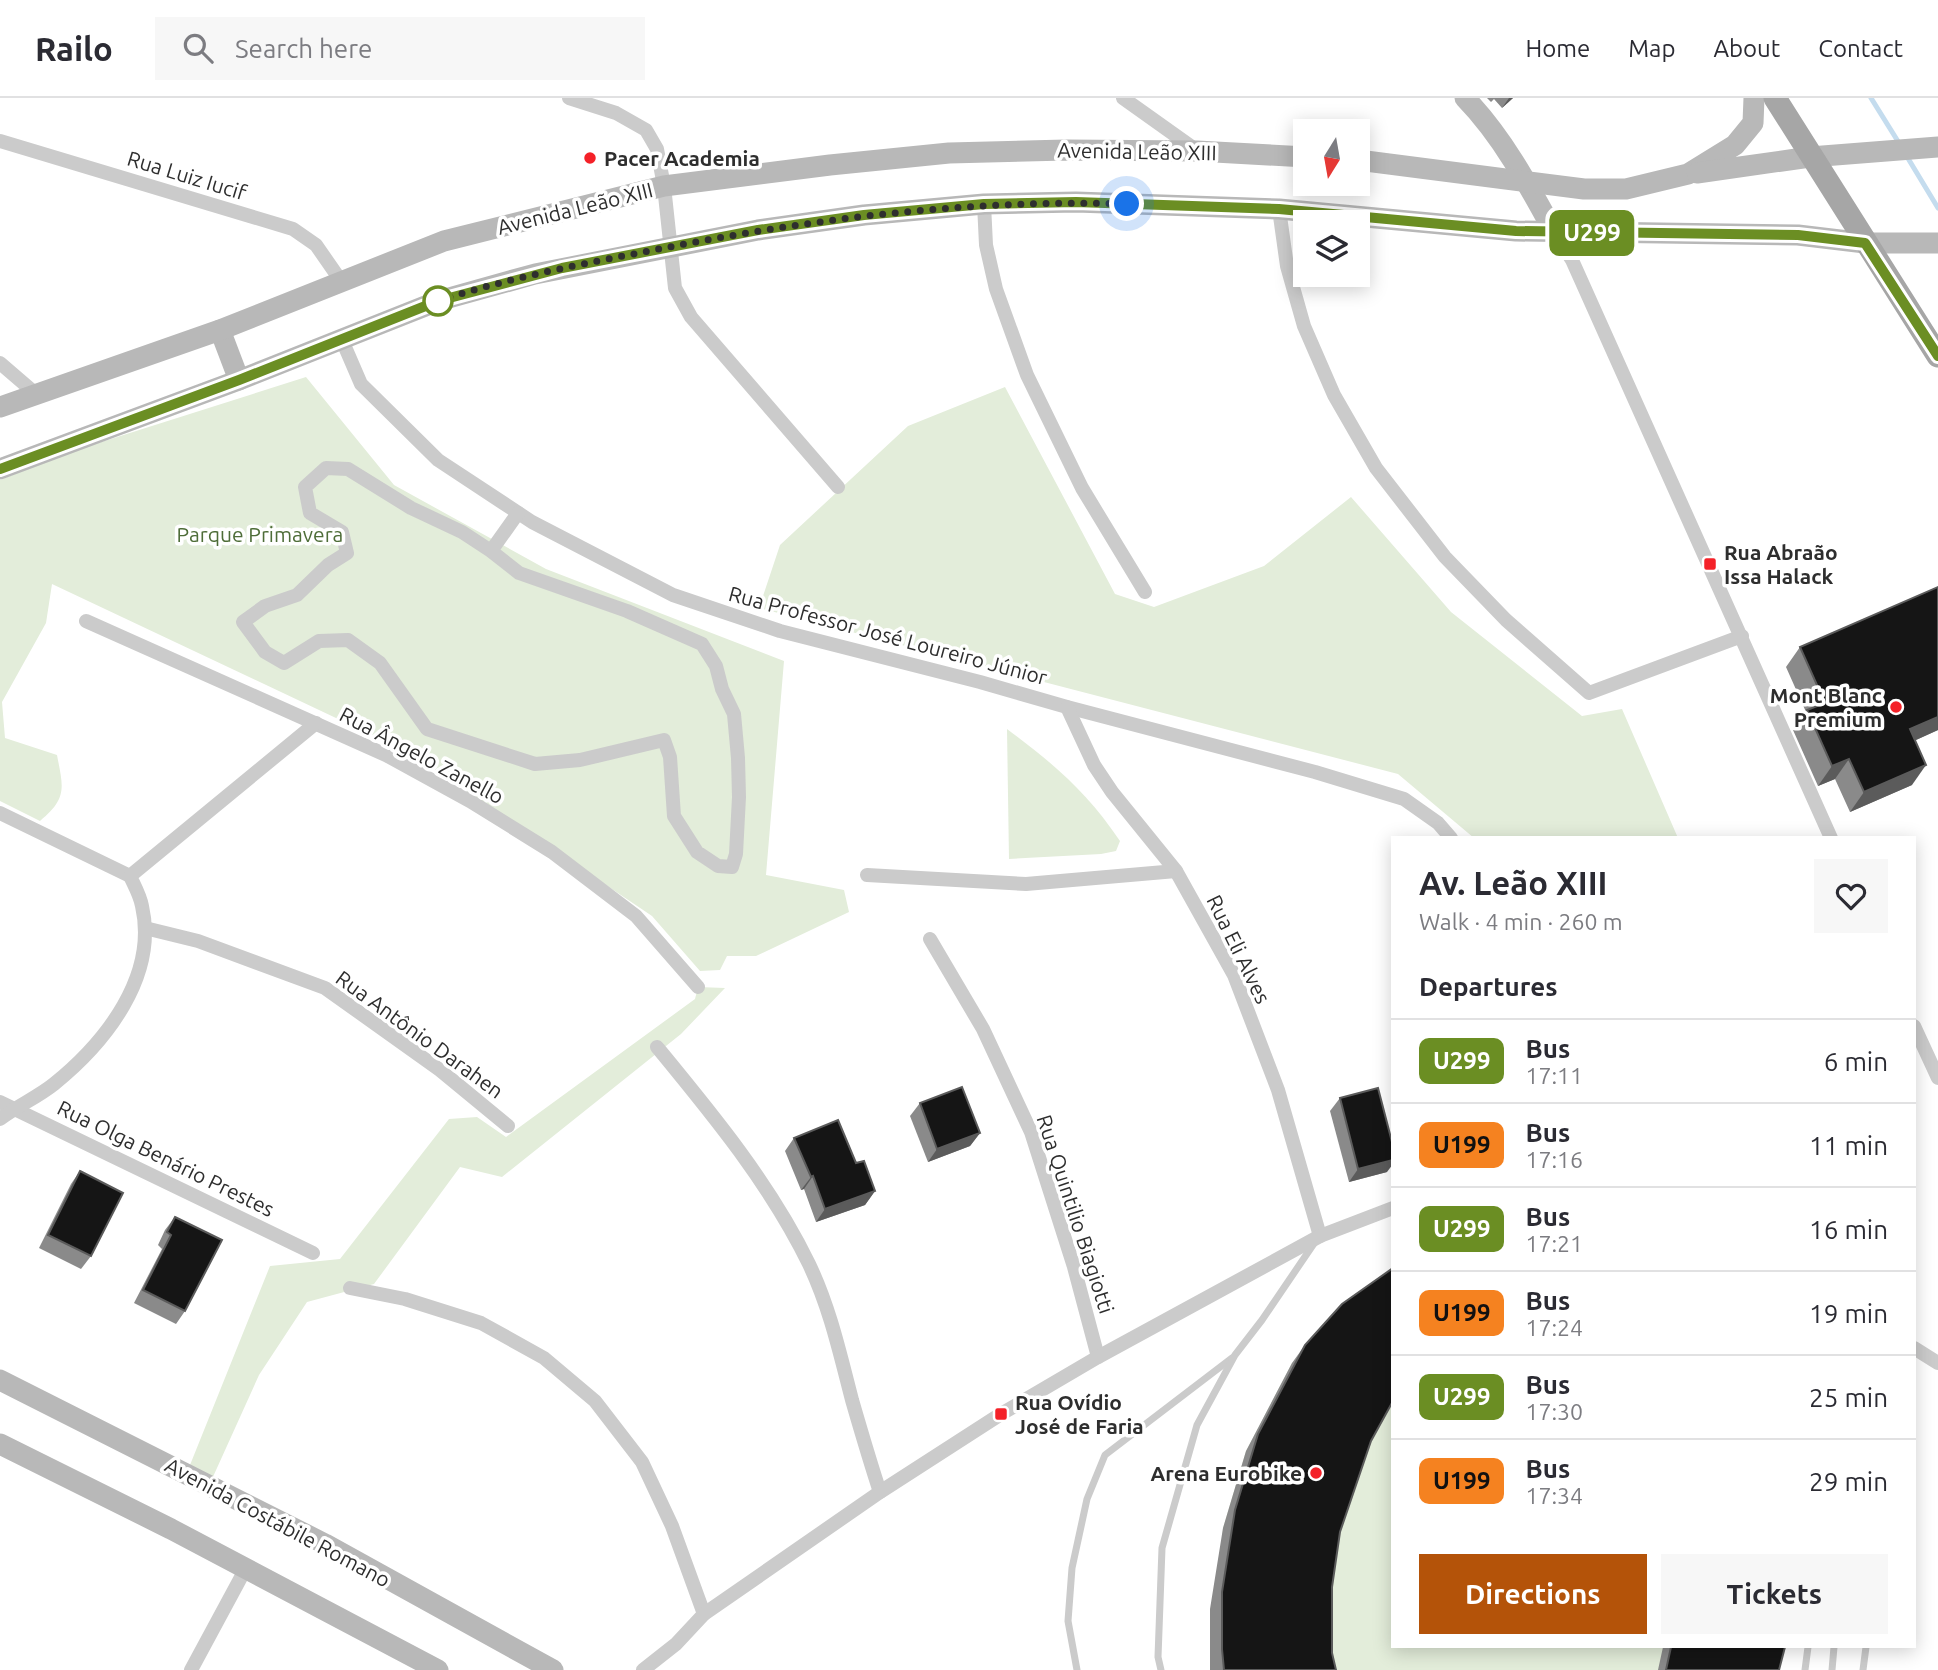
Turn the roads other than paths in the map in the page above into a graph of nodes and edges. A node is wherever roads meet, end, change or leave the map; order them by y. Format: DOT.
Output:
graph roads {
  1 [pos="569,98"];
  2 [pos="1123,98"];
  3 [pos="1465,98"];
  4 [pos="1754,98"];
  5 [pos="1775,98"];
  6 [pos="0,142"];
  7 [pos="1938,147"];
  8 [pos="1198,151"];
  9 [pos="1293,156"];
  10 [pos="1810,157"];
  11 [pos="1370,162"];
  12 [pos="1688,174"];
  13 [pos="1526,182"];
  14 [pos="664,186"];
  15 [pos="984,204"];
  16 [pos="1279,209"];
  17 [pos="1554,232"];
  18 [pos="1865,243"];
  19 [pos="1938,243"];
  20 [pos="669,247"];
  21 [pos="341,281"];
  22 [pos="220,330"];
  23 [pos="342,340"];
  24 [pos="1938,356"];
  25 [pos="0,363"];
  26 [pos="239,380"];
  27 [pos="36,394"];
  28 [pos="0,407"];
  29 [pos="0,469"];
  30 [pos="838,486"];
  31 [pos="518,513"];
  32 [pos="491,551"];
  33 [pos="1145,592"];
  34 [pos="86,621"];
  35 [pos="1742,636"];
  36 [pos="1067,707"];
  37 [pos="316,723"];
  38 [pos="0,813"];
  39 [pos="1449,836"];
  40 [pos="1831,836"];
  41 [pos="1176,871"];
  42 [pos="867,875"];
  43 [pos="131,876"];
  44 [pos="145,928"];
  45 [pos="930,939"];
  46 [pos="698,987"];
  47 [pos="1916,1031"];
  48 [pos="657,1047"];
  49 [pos="1938,1078"];
  50 [pos="0,1102"];
  51 [pos="14,1109"];
  52 [pos="0,1119"];
  53 [pos="508,1126"];
  54 [pos="1391,1209"];
  55 [pos="1320,1236"];
  56 [pos="313,1253"];
  57 [pos="350,1288"];
  58 [pos="1916,1349"];
  59 [pos="1235,1355"];
  60 [pos="1098,1357"];
  61 [pos="1938,1363"];
  62 [pos="0,1380"];
  63 [pos="0,1444"];
  64 [pos="880,1492"];
  65 [pos="246,1568"];
  66 [pos="705,1614"];
  67 [pos="676,1644"];
  68 [pos="1808,1648"];
  69 [pos="1833,1648"];
  70 [pos="1866,1648"];
  71 [pos="191,1670"];
  72 [pos="438,1670"];
  73 [pos="554,1670"];
  74 [pos="643,1670"];
  75 [pos="660,1670"];
  76 [pos="1077,1670"];
  77 [pos="1161,1670"];
  78 [pos="1805,1670"];
  79 [pos="1832,1670"];
  80 [pos="1863,1670"];
  1 -- 14 [label="street"];
  2 -- 8 [label="street"];
  3 -- 13 [label="main road"];
  4 -- 12 [label="main road"];
  5 -- 10 [label="main road"];
  6 -- 21 [label="street, Rua Luiz Iucif"];
  7 -- 10 [label="main road"];
  8 -- 9 [label="main road, Avenida Leão XIII"];
  8 -- 14 [label="main road, Avenida Leão XIII"];
  10 -- 12 [label="main road"];
  10 -- 18 [label="main road"];
  11 -- 13 [label="main road"];
  12 -- 13 [label="main road"];
  13 -- 17 [label="main road"];
  14 -- 20 [label="street"];
  14 -- 21 [label="main road, Avenida Leão XIII"];
  15 -- 16 [label="main road"];
  15 -- 20 [label="main road"];
  15 -- 33 [label="street"];
  16 -- 17 [label="main road"];
  16 -- 35 [label="street"];
  17 -- 18 [label="main road"];
  17 -- 35 [label="street"];
  18 -- 19 [label="main road"];
  18 -- 24 [label="main road"];
  20 -- 23 [label="main road"];
  20 -- 30 [label="street"];
  21 -- 22 [label="main road, Avenida Leão XIII"];
  22 -- 26 [label="main road"];
  22 -- 27 [label="main road, Avenida Leão XIII"];
  23 -- 26 [label="main road"];
  23 -- 31 [label="street, Rua Professor José Loureiro Júnior"];
  25 -- 27 [label="street"];
  26 -- 29 [label="main road"];
  27 -- 28 [label="main road, Avenida Leão XIII"];
  31 -- 32 [label="street"];
  31 -- 36 [label="street, Rua Professor José Loureiro Júnior"];
  32 -- 32 [label="street"];
  34 -- 37 [label="street, Rua Ângelo Zanello"];
  35 -- 40 [label="street"];
  36 -- 39 [label="street, Rua Professor José Loureiro Júnior"];
  36 -- 41 [label="street, Rua Eli Alves"];
  37 -- 43 [label="street"];
  37 -- 46 [label="street, Rua Ângelo Zanello"];
  38 -- 43 [label="street"];
  41 -- 42 [label="street"];
  41 -- 55 [label="street, Rua Eli Alves"];
  43 -- 44 [label="street"];
  44 -- 51 [label="street"];
  44 -- 53 [label="street, Rua Antônio Darahen"];
  45 -- 60 [label="street, Rua Quintilio Biagiotti"];
  47 -- 49 [label="street"];
  48 -- 64 [label="street"];
  50 -- 51 [label="street, Rua Olga Benário Prestes"];
  51 -- 52 [label="street"];
  51 -- 56 [label="street, Rua Olga Benário Prestes"];
  54 -- 55 [label="street"];
  55 -- 59 [label="lane"];
  55 -- 60 [label="street"];
  57 -- 66 [label="street"];
  58 -- 61 [label="street"];
  59 -- 76 [label="lane"];
  59 -- 77 [label="lane"];
  60 -- 64 [label="street"];
  62 -- 73 [label="main road, Avenida Costábile Romano"];
  63 -- 65 [label="main road"];
  64 -- 66 [label="street"];
  65 -- 71 [label="street"];
  65 -- 72 [label="main road"];
  66 -- 67 [label="street"];
  67 -- 74 [label="street"];
  67 -- 75 [label="street"];
  68 -- 78 [label="lane"];
  69 -- 79 [label="lane"];
  70 -- 80 [label="lane"];
}
